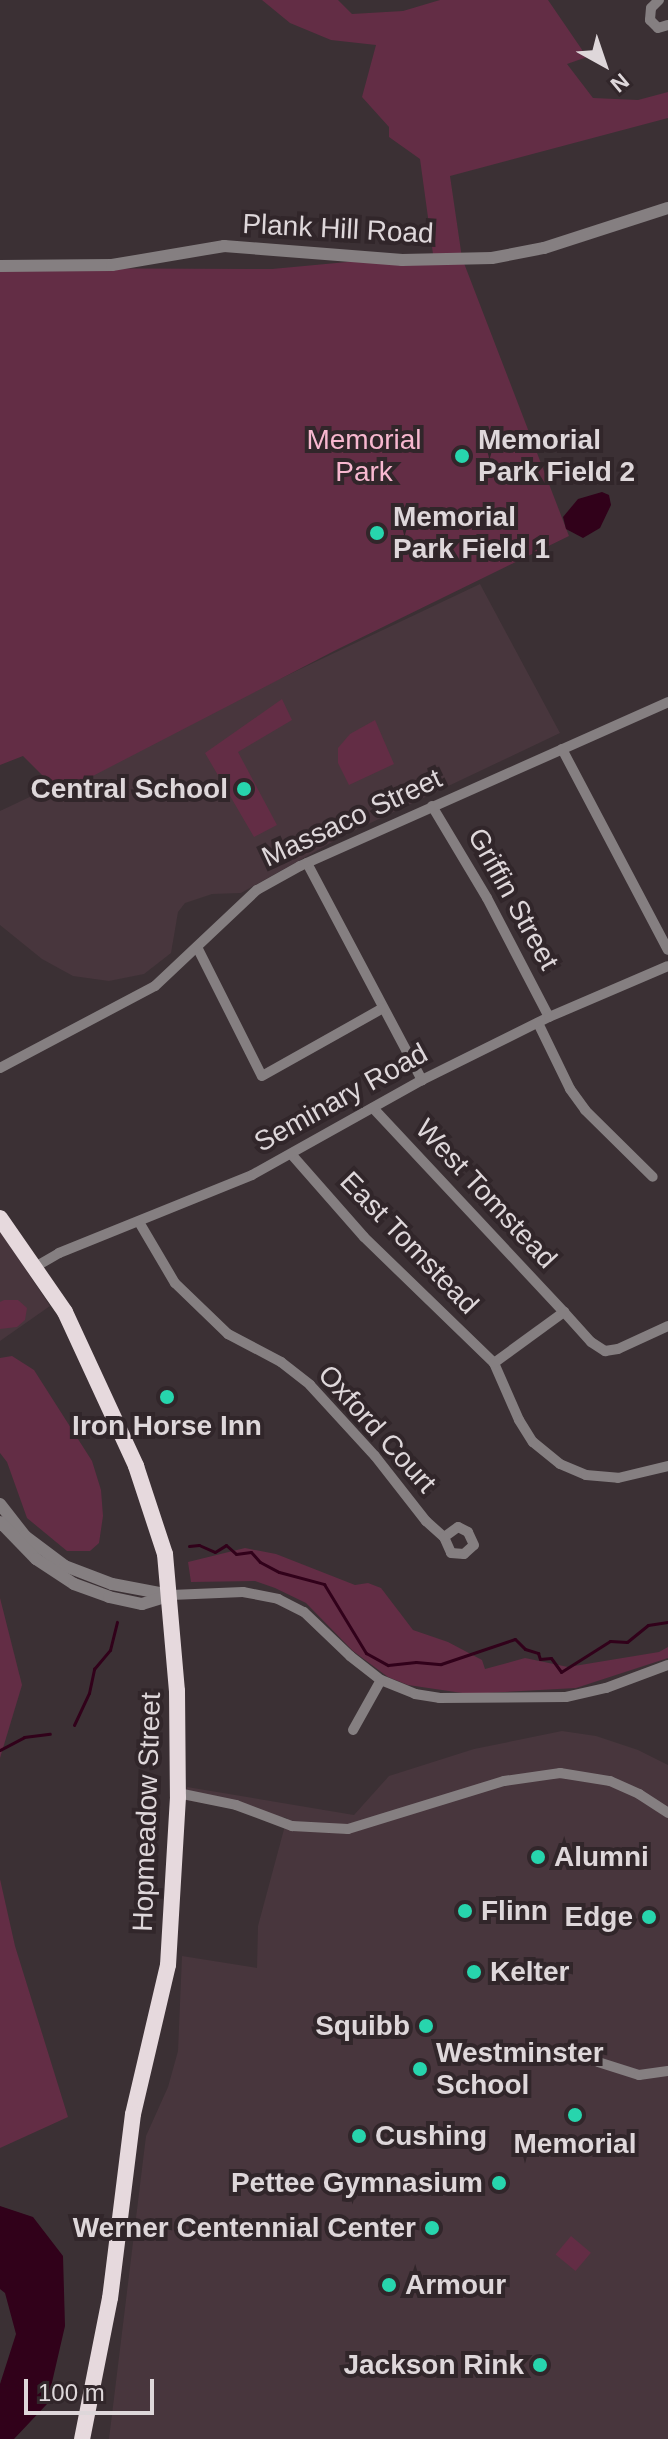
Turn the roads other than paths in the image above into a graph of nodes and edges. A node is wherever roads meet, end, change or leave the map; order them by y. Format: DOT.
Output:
graph roads {
  1 [pos="659,0"];
  2 [pos="668,25"];
  3 [pos="668,208"];
  4 [pos="0,266"];
  5 [pos="668,702"];
  6 [pos="562,749"];
  7 [pos="432,806"];
  8 [pos="307,863"];
  9 [pos="197,947"];
  10 [pos="668,950"];
  11 [pos="668,966"];
  12 [pos="383,1008"];
  13 [pos="549,1017"];
  14 [pos="538,1023"];
  15 [pos="0,1068"];
  16 [pos="422,1080"];
  17 [pos="373,1108"];
  18 [pos="292,1155"];
  19 [pos="653,1177"];
  20 [pos="0,1218"];
  21 [pos="139,1222"];
  22 [pos="35,1267"];
  23 [pos="564,1312"];
  24 [pos="668,1326"];
  25 [pos="494,1363"];
  26 [pos="668,1466"];
  27 [pos="0,1504"];
  28 [pos="0,1522"];
  29 [pos="444,1537"];
  30 [pos="171,1595"];
  31 [pos="668,1665"];
  32 [pos="381,1680"];
  33 [pos="353,1730"];
  34 [pos="178,1793"];
  35 [pos="668,1813"];
  36 [pos="598,2062"];
  37 [pos="668,2071"];
  38 [pos="82,2439"];
  1 -- 2 [label="street"];
  3 -- 4 [label="street, Plank Hill Road"];
  5 -- 6 [label="street, Massaco Street"];
  6 -- 7 [label="street, Massaco Street"];
  6 -- 10 [label="street"];
  7 -- 8 [label="street, Massaco Street"];
  7 -- 13 [label="street, Griffin Street"];
  8 -- 9 [label="street, Massaco Street"];
  8 -- 12 [label="street"];
  9 -- 12 [label="street"];
  9 -- 15 [label="street, Massaco Street"];
  11 -- 13 [label="street, Seminary Road"];
  12 -- 16 [label="street"];
  13 -- 14 [label="street, Seminary Road"];
  14 -- 16 [label="street, Seminary Road"];
  14 -- 19 [label="street"];
  16 -- 17 [label="street, Seminary Road"];
  17 -- 18 [label="street, Seminary Road"];
  17 -- 23 [label="street, West Tomstead"];
  18 -- 21 [label="street, Seminary Road"];
  18 -- 25 [label="street, East Tomstead"];
  20 -- 22 [label="highway, Hopmeadow Street"];
  21 -- 22 [label="street, Seminary Road"];
  21 -- 29 [label="street, Oxford Court"];
  22 -- 30 [label="highway, Hopmeadow Street"];
  23 -- 24 [label="street, West Tomstead"];
  23 -- 25 [label="street"];
  25 -- 26 [label="street"];
  27 -- 30 [label="street"];
  28 -- 30 [label="street"];
  30 -- 32 [label="street"];
  30 -- 34 [label="highway, Hopmeadow Street"];
  31 -- 32 [label="street"];
  32 -- 33 [label="street"];
  34 -- 35 [label="street"];
  34 -- 38 [label="highway, Hopmeadow Street"];
  36 -- 37 [label="street"];
}
